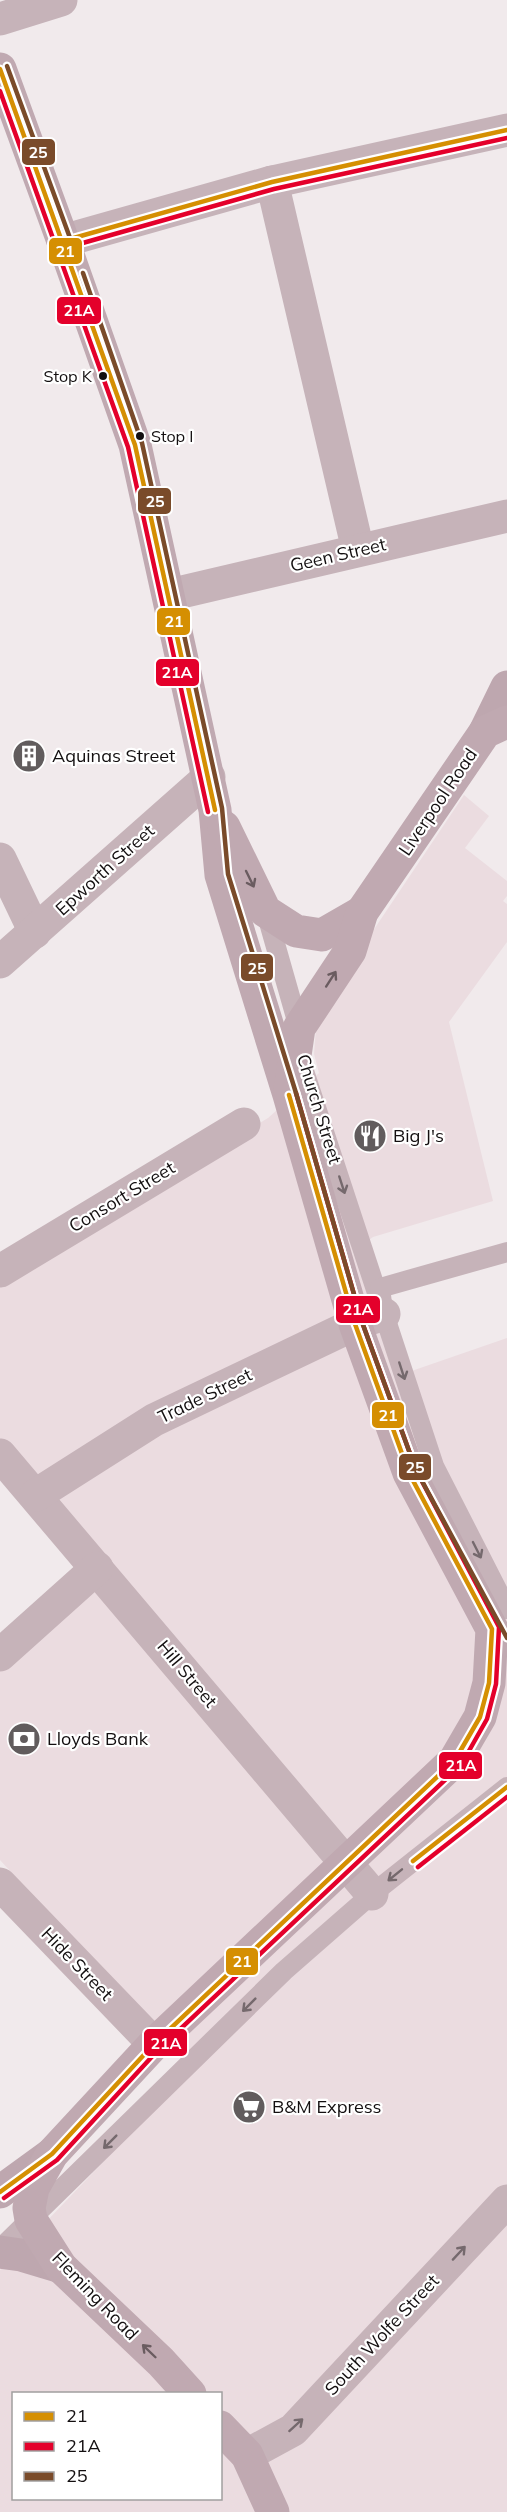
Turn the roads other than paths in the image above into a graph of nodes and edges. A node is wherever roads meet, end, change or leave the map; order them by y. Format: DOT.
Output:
graph roads {
  1 [pos="61,0"];
  2 [pos="0,19"];
  3 [pos="0,69"];
  4 [pos="507,130"];
  5 [pos="272,182"];
  6 [pos="63,241"];
  7 [pos="507,516"];
  8 [pos="358,550"];
  9 [pos="169,595"];
  10 [pos="507,687"];
  11 [pos="496,727"];
  12 [pos="209,777"];
  13 [pos="215,810"];
  14 [pos="0,860"];
  15 [pos="265,911"];
  16 [pos="362,912"];
  17 [pos="35,932"];
  18 [pos="0,962"];
  19 [pos="299,1028"];
  20 [pos="289,1095"];
  21 [pos="244,1124"];
  22 [pos="507,1252"];
  23 [pos="0,1271"];
  24 [pos="369,1319"];
  25 [pos="0,1455"];
  26 [pos="36,1495"];
  27 [pos="98,1568"];
  28 [pos="502,1630"];
  29 [pos="0,1655"];
  30 [pos="507,1787"];
  31 [pos="346,1863"];
  32 [pos="0,1884"];
  33 [pos="372,1894"];
  34 [pos="154,2044"];
  35 [pos="52,2154"];
  36 [pos="0,2192"];
  37 [pos="507,2201"];
  38 [pos="31,2220"];
  39 [pos="0,2251"];
  40 [pos="61,2267"];
  41 [pos="188,2392"];
  42 [pos="222,2429"];
  43 [pos="247,2455"];
  44 [pos="273,2512"];
  1 -- 2 [label="street"];
  3 -- 6 [label="main road"];
  4 -- 5 [label="street"];
  5 -- 6 [label="street"];
  5 -- 8 [label="street"];
  6 -- 9 [label="main road"];
  7 -- 8 [label="street, Geen Street"];
  8 -- 9 [label="street, Geen Street"];
  9 -- 12 [label="main road"];
  10 -- 11 [label="main road, Liverpool Road"];
  11 -- 16 [label="main road, Liverpool Road"];
  12 -- 13 [label="main road"];
  12 -- 17 [label="street, Epworth Street"];
  13 -- 15 [label="main road, one-way"];
  13 -- 20 [label="main road"];
  14 -- 17 [label="street"];
  15 -- 16 [label="main road, Liverpool Road"];
  15 -- 19 [label="lane"];
  19 -- 16 [label="main road, Liverpool Road, one-way"];
  17 -- 18 [label="street, Epworth Street"];
  19 -- 20 [label="main road, Church Street"];
  19 -- 24 [label="lane, Church Street, one-way"];
  20 -- 24 [label="main road, Church Street"];
  21 -- 23 [label="street, Consort Street"];
  22 -- 24 [label="lane"];
  24 -- 26 [label="street, Trade Street"];
  24 -- 28 [label="main road, Church Street"];
  25 -- 26 [label="street, Hill Street"];
  26 -- 27 [label="street, Hill Street"];
  27 -- 29 [label="street"];
  27 -- 31 [label="street, Hill Street"];
  28 -- 31 [label="main road"];
  30 -- 33 [label="lane, one-way"];
  31 -- 33 [label="street, Hill Street"];
  31 -- 34 [label="main road"];
  32 -- 34 [label="street, Hide Street"];
  33 -- 38 [label="lane, one-way"];
  34 -- 35 [label="main road"];
  35 -- 36 [label="main road"];
  35 -- 38 [label="main road"];
  43 -- 37 [label="street, South Wolfe Street, one-way"];
  38 -- 39 [label="lane"];
  38 -- 40 [label="main road, Fleming Road"];
  39 -- 40 [label="main road"];
  41 -- 40 [label="main road, Fleming Road, one-way"];
  42 -- 43 [label="main road"];
  43 -- 44 [label="main road"];
}
